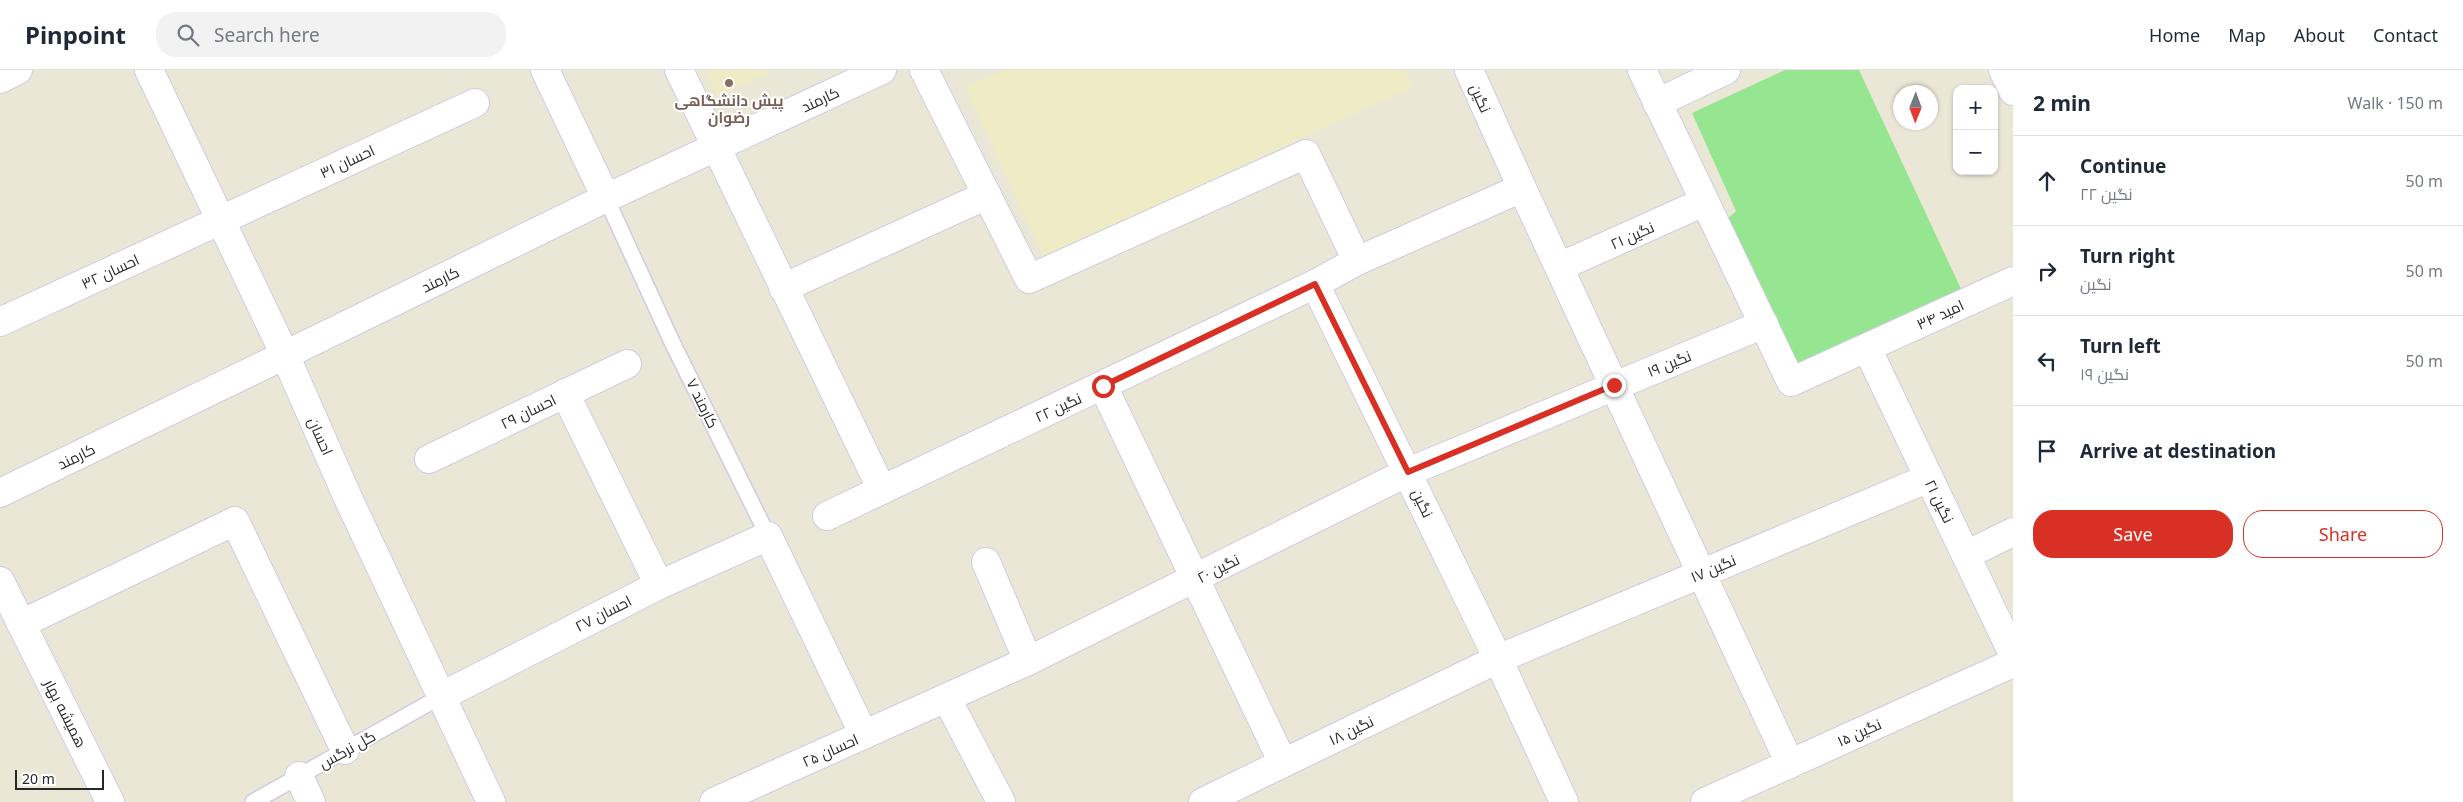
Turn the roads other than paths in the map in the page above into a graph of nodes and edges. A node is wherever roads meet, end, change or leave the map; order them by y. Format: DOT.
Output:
graph roads {
  1 [pos="18,70"];
  2 [pos="149,70"];
  3 [pos="545,70"];
  4 [pos="679,70"];
  5 [pos="882,70"];
  6 [pos="924,70"];
  7 [pos="1642,70"];
  8 [pos="1726,70"];
  9 [pos="2003,70"];
  10 [pos="1471,71"];
  11 [pos="0,79"];
  12 [pos="2013,90"];
  13 [pos="474,103"];
  14 [pos="1657,103"];
  15 [pos="715,148"];
  16 [pos="1522,188"];
  17 [pos="987,195"];
  18 [pos="606,198"];
  19 [pos="1704,202"];
  20 [pos="220,219"];
  21 [pos="1357,262"];
  22 [pos="1559,268"];
  23 [pos="2013,280"];
  24 [pos="1315,284"];
  25 [pos="783,288"];
  26 [pos="0,322"];
  27 [pos="1764,324"];
  28 [pos="1867,348"];
  29 [pos="285,355"];
  30 [pos="627,364"];
  31 [pos="1614,385"];
  32 [pos="1103,386"];
  33 [pos="565,394"];
  34 [pos="429,459"];
  35 [pos="1408,472"];
  36 [pos="1929,478"];
  37 [pos="3,485"];
  38 [pos="882,490"];
  39 [pos="827,516"];
  40 [pos="2013,532"];
  41 [pos="768,536"];
  42 [pos="1966,555"];
  43 [pos="986,562"];
  44 [pos="1701,573"];
  45 [pos="1194,580"];
  46 [pos="0,581"];
  47 [pos="659,585"];
  48 [pos="21,624"];
  49 [pos="2013,654"];
  50 [pos="1498,659"];
  51 [pos="1028,661"];
  52 [pos="2013,662"];
  53 [pos="440,697"];
  54 [pos="947,699"];
  55 [pos="864,735"];
  56 [pos="345,750"];
  57 [pos="1283,763"];
  58 [pos="1790,764"];
  59 [pos="299,776"];
  60 [pos="110,802"];
  61 [pos="253,802"];
  62 [pos="311,802"];
  63 [pos="491,802"];
  64 [pos="714,802"];
  65 [pos="1001,802"];
  66 [pos="1203,802"];
  67 [pos="1564,802"];
  68 [pos="1705,802"];
  1 -- 11 [label="street"];
  2 -- 20 [label="street, احسان"];
  3 -- 18 [label="street, کارمند ۷"];
  4 -- 15 [label="street"];
  5 -- 15 [label="street, کارمند"];
  6 -- 17 [label="street"];
  7 -- 14 [label="street"];
  8 -- 14 [label="street"];
  9 -- 12 [label="street"];
  10 -- 16 [label="street, نگین"];
  13 -- 20 [label="street, احسان ۳۱"];
  14 -- 19 [label="street"];
  15 -- 18 [label="street, کارمند"];
  15 -- 25 [label="street"];
  16 -- 21 [label="street"];
  16 -- 22 [label="street, نگین"];
  17 -- 21 [label="street"];
  17 -- 25 [label="street"];
  18 -- 29 [label="street, کارمند"];
  18 -- 41 [label="lane, کارمند ۷"];
  19 -- 22 [label="street, نگین ۲۱"];
  19 -- 27 [label="street"];
  20 -- 26 [label="street, احسان ۳۲"];
  20 -- 29 [label="street, احسان"];
  21 -- 24 [label="street"];
  22 -- 31 [label="street, نگین"];
  23 -- 28 [label="street, امید ۳۴"];
  24 -- 32 [label="street, نگین ۲۲"];
  24 -- 35 [label="street, نگین"];
  25 -- 38 [label="street"];
  27 -- 28 [label="street, امید ۳۴"];
  27 -- 31 [label="street, نگین ۱۹"];
  28 -- 36 [label="street, نگین ۲۱"];
  29 -- 37 [label="street, کارمند"];
  29 -- 53 [label="street, احسان"];
  30 -- 33 [label="street, احسان ۲۹"];
  31 -- 35 [label="street, نگین ۱۹"];
  31 -- 44 [label="street, نگین"];
  32 -- 38 [label="street, نگین ۲۲"];
  32 -- 45 [label="street"];
  33 -- 34 [label="street, احسان ۲۹"];
  33 -- 47 [label="street"];
  35 -- 45 [label="street, نگین ۲۰"];
  35 -- 50 [label="street, نگین"];
  36 -- 42 [label="street, نگین ۲۱"];
  36 -- 44 [label="street, نگین ۱۷"];
  38 -- 39 [label="street, نگین ۲۲"];
  40 -- 42 [label="street"];
  41 -- 47 [label="street, احسان ۲۷"];
  41 -- 55 [label="street, کارمند ۷"];
  42 -- 49 [label="street, نگین ۲۱"];
  43 -- 51 [label="street"];
  44 -- 50 [label="street, نگین ۱۷"];
  44 -- 58 [label="street, نگین"];
  45 -- 51 [label="street, نگین ۲۰"];
  45 -- 57 [label="street"];
  46 -- 48 [label="street, همیشه بهار"];
  47 -- 53 [label="street, احسان ۲۷"];
  48 -- 56 [label="street"];
  48 -- 60 [label="street, همیشه بهار"];
  50 -- 57 [label="street, نگین ۱۸"];
  50 -- 67 [label="street, نگین"];
  51 -- 54 [label="street, نگین ۲۰"];
  52 -- 58 [label="street, نگین ۱۵"];
  53 -- 56 [label="lane, گل نرگس"];
  53 -- 63 [label="street, احسان"];
  54 -- 55 [label="street, احسان ۲۵"];
  54 -- 65 [label="street"];
  55 -- 64 [label="street, احسان ۲۵"];
  56 -- 59 [label="lane, گل نرگس"];
  57 -- 66 [label="street, نگین ۱۸"];
  58 -- 68 [label="street, نگین ۱۵"];
  59 -- 61 [label="lane, گل نرگس"];
  59 -- 62 [label="street"];
}
